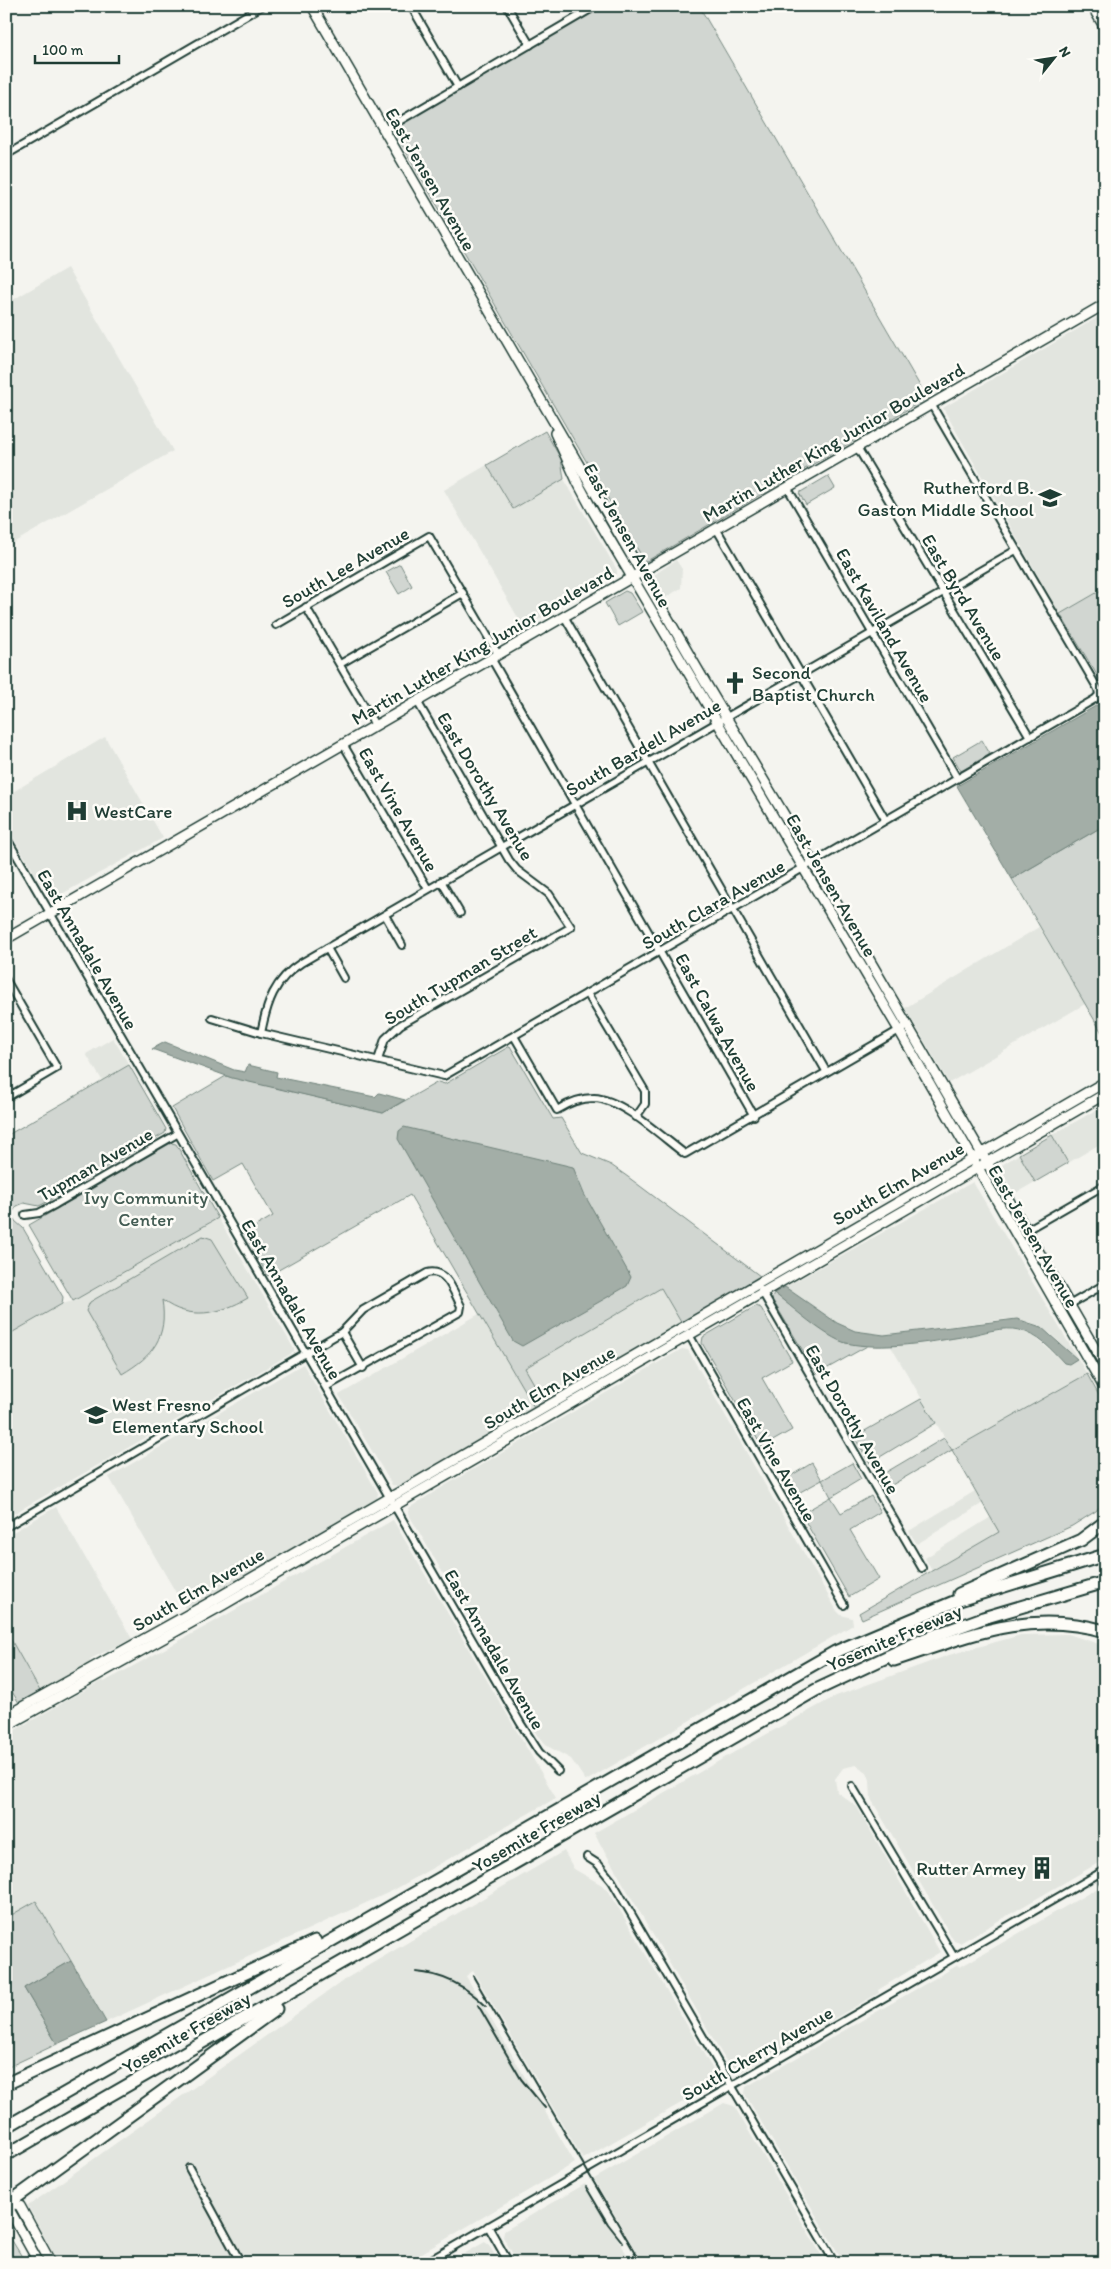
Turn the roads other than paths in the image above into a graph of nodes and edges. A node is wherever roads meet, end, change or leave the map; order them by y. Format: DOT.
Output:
graph roads {
  1 [pos="262,6"];
  2 [pos="312,6"];
  3 [pos="411,6"];
  4 [pos="507,6"];
  5 [pos="596,6"];
  6 [pos="1092,6"];
  7 [pos="1105,28"];
  8 [pos="530,45"];
  9 [pos="458,87"];
  10 [pos="384,130"];
  11 [pos="6,155"];
  12 [pos="1105,304"];
  13 [pos="538,394"];
  14 [pos="932,404"];
  15 [pos="857,447"];
  16 [pos="787,487"];
  17 [pos="716,528"];
  18 [pos="429,536"];
  19 [pos="1016,550"];
  20 [pos="641,572"];
  21 [pos="631,577"];
  22 [pos="943,592"];
  23 [pos="463,593"];
  24 [pos="306,607"];
  25 [pos="564,616"];
  26 [pos="276,625"];
  27 [pos="872,632"];
  28 [pos="494,656"];
  29 [pos="340,664"];
  30 [pos="800,674"];
  31 [pos="417,701"];
  32 [pos="726,717"];
  33 [pos="716,722"];
  34 [pos="375,725"];
  35 [pos="1030,737"];
  36 [pos="343,744"];
  37 [pos="648,762"];
  38 [pos="957,778"];
  39 [pos="576,804"];
  40 [pos="885,819"];
  41 [pos="6,837"];
  42 [pos="501,846"];
  43 [pos="814,863"];
  44 [pos="804,868"];
  45 [pos="441,881"];
  46 [pos="428,889"];
  47 [pos="732,909"];
  48 [pos="460,912"];
  49 [pos="51,914"];
  50 [pos="384,915"];
  51 [pos="571,927"];
  52 [pos="6,939"];
  53 [pos="402,944"];
  54 [pos="327,948"];
  55 [pos="661,951"];
  56 [pos="344,978"];
  57 [pos="6,980"];
  58 [pos="588,994"];
  59 [pos="212,1018"];
  60 [pos="908,1025"];
  61 [pos="899,1030"];
  62 [pos="261,1033"];
  63 [pos="514,1036"];
  64 [pos="378,1060"];
  65 [pos="826,1071"];
  66 [pos="1105,1082"];
  67 [pos="1105,1094"];
  68 [pos="6,1098"];
  69 [pos="754,1116"];
  70 [pos="636,1118"];
  71 [pos="177,1134"];
  72 [pos="981,1154"];
  73 [pos="971,1159"];
  74 [pos="986,1164"];
  75 [pos="977,1169"];
  76 [pos="1105,1185"];
  77 [pos="25,1215"];
  78 [pos="1025,1231"];
  79 [pos="1038,1276"];
  80 [pos="1105,1284"];
  81 [pos="760,1288"];
  82 [pos="1069,1305"];
  83 [pos="342,1332"];
  84 [pos="687,1332"];
  85 [pos="1080,1347"];
  86 [pos="306,1352"];
  87 [pos="1105,1366"];
  88 [pos="362,1368"];
  89 [pos="1105,1376"];
  90 [pos="326,1388"];
  91 [pos="1105,1389"];
  92 [pos="393,1502"];
  93 [pos="1105,1522"];
  94 [pos="6,1527"];
  95 [pos="1105,1555"];
  96 [pos="922,1568"];
  97 [pos="1105,1582"];
  98 [pos="844,1605"];
  99 [pos="911,1618"];
  100 [pos="1105,1630"];
  101 [pos="115,1659"];
  102 [pos="845,1675"];
  103 [pos="6,1716"];
  104 [pos="6,1726"];
  105 [pos="558,1771"];
  106 [pos="852,1786"];
  107 [pos="587,1857"];
  108 [pos="1102,1872"];
  109 [pos="1105,1883"];
  110 [pos="365,1920"];
  111 [pos="954,1957"];
  112 [pos="350,1959"];
  113 [pos="6,2084"];
  114 [pos="731,2085"];
  115 [pos="6,2127"];
  116 [pos="8,2154"];
  117 [pos="189,2168"];
  118 [pos="8,2200"];
  119 [pos="488,2226"];
  120 [pos="39,2263"];
  121 [pos="51,2263"];
  122 [pos="241,2263"];
  123 [pos="425,2263"];
  124 [pos="509,2263"];
  125 [pos="835,2263"];
  1 -- 11 [label="street"];
  2 -- 10 [label="main road, East Jensen Avenue"];
  3 -- 9 [label="street"];
  4 -- 8 [label="street"];
  5 -- 8 [label="street"];
  6 -- 7 [label="main road"];
  8 -- 9 [label="street"];
  9 -- 10 [label="street"];
  10 -- 13 [label="main road, East Jensen Avenue"];
  12 -- 14 [label="main road, Martin Luther King Junior Boulevard"];
  13 -- 20 [label="main road, East Jensen Avenue"];
  13 -- 21 [label="main road, East Jensen Avenue"];
  14 -- 15 [label="main road, Martin Luther King Junior Boulevard"];
  14 -- 19 [label="street"];
  15 -- 16 [label="main road, Martin Luther King Junior Boulevard"];
  15 -- 22 [label="street, East Byrd Avenue"];
  16 -- 17 [label="main road, Martin Luther King Junior Boulevard"];
  16 -- 27 [label="street, East Kaviland Avenue"];
  17 -- 20 [label="main road, Martin Luther King Junior Boulevard"];
  17 -- 30 [label="street"];
  18 -- 23 [label="street, East Calwa Avenue"];
  18 -- 24 [label="street, South Lee Avenue"];
  19 -- 22 [label="street, South Bardell Avenue"];
  19 -- 35 [label="street, South Clara Avenue"];
  20 -- 21 [label="main road, Martin Luther King Junior Boulevard"];
  20 -- 32 [label="main road, East Jensen Avenue"];
  21 -- 25 [label="main road, Martin Luther King Junior Boulevard"];
  21 -- 33 [label="main road, East Jensen Avenue"];
  22 -- 27 [label="street, South Bardell Avenue"];
  22 -- 35 [label="street, East Byrd Avenue"];
  23 -- 28 [label="street, East Calwa Avenue"];
  23 -- 29 [label="street"];
  24 -- 26 [label="street, South Lee Avenue"];
  24 -- 29 [label="street, East Vine Avenue"];
  25 -- 28 [label="main road, Martin Luther King Junior Boulevard"];
  25 -- 37 [label="street"];
  27 -- 30 [label="street, South Bardell Avenue"];
  27 -- 38 [label="street, East Kaviland Avenue"];
  28 -- 31 [label="main road, Martin Luther King Junior Boulevard"];
  28 -- 39 [label="street, East Calwa Avenue"];
  29 -- 34 [label="street, East Vine Avenue"];
  30 -- 32 [label="street, South Bardell Avenue"];
  30 -- 40 [label="street"];
  31 -- 34 [label="main road, Martin Luther King Junior Boulevard"];
  31 -- 42 [label="street, East Dorothy Avenue"];
  32 -- 33 [label="street, South Bardell Avenue"];
  32 -- 43 [label="main road, East Jensen Avenue"];
  33 -- 37 [label="street, South Bardell Avenue"];
  33 -- 44 [label="main road, East Jensen Avenue"];
  34 -- 36 [label="main road, Martin Luther King Junior Boulevard"];
  35 -- 38 [label="street, South Clara Avenue"];
  36 -- 46 [label="street, East Vine Avenue"];
  36 -- 49 [label="main road, Martin Luther King Junior Boulevard"];
  37 -- 39 [label="street, South Bardell Avenue"];
  37 -- 47 [label="street"];
  38 -- 40 [label="street, South Clara Avenue"];
  39 -- 42 [label="street, South Bardell Avenue"];
  39 -- 55 [label="street, East Calwa Avenue"];
  40 -- 43 [label="street, South Clara Avenue"];
  41 -- 49 [label="street, East Annadale Avenue"];
  42 -- 45 [label="street, South Bardell Avenue"];
  42 -- 51 [label="street, East Dorothy Avenue"];
  43 -- 44 [label="street, South Clara Avenue"];
  43 -- 60 [label="main road, East Jensen Avenue"];
  44 -- 47 [label="street, South Clara Avenue"];
  44 -- 61 [label="main road, East Jensen Avenue"];
  45 -- 46 [label="street, South Bardell Avenue"];
  45 -- 48 [label="street"];
  46 -- 50 [label="street, South Bardell Avenue"];
  47 -- 55 [label="street, South Clara Avenue"];
  47 -- 65 [label="street"];
  49 -- 52 [label="main road, Martin Luther King Junior Boulevard"];
  49 -- 71 [label="street, East Annadale Avenue"];
  50 -- 53 [label="street"];
  50 -- 54 [label="street, South Bardell Avenue"];
  51 -- 64 [label="street, South Tupman Street"];
  54 -- 56 [label="street"];
  54 -- 62 [label="street, South Bardell Avenue"];
  55 -- 58 [label="street, South Clara Avenue"];
  55 -- 69 [label="street, East Calwa Avenue"];
  57 -- 68 [label="street"];
  58 -- 63 [label="street, South Clara Avenue"];
  58 -- 70 [label="street"];
  59 -- 62 [label="street"];
  60 -- 61 [label="street"];
  60 -- 72 [label="main road, East Jensen Avenue"];
  61 -- 65 [label="street"];
  61 -- 73 [label="main road, East Jensen Avenue"];
  62 -- 64 [label="street"];
  63 -- 64 [label="street, South Clara Avenue"];
  63 -- 70 [label="street"];
  65 -- 69 [label="street"];
  66 -- 72 [label="main road, South Elm Avenue"];
  67 -- 74 [label="main road, South Elm Avenue"];
  69 -- 70 [label="street"];
  71 -- 77 [label="street, Tupman Avenue"];
  71 -- 86 [label="street, East Annadale Avenue"];
  72 -- 73 [label="main road, South Elm Avenue"];
  72 -- 74 [label="main road, East Jensen Avenue"];
  73 -- 75 [label="main road, East Jensen Avenue"];
  73 -- 81 [label="main road, South Elm Avenue"];
  74 -- 75 [label="main road, South Elm Avenue"];
  74 -- 78 [label="main road, East Jensen Avenue"];
  75 -- 79 [label="main road, East Jensen Avenue"];
  75 -- 81 [label="main road, South Elm Avenue"];
  76 -- 78 [label="street"];
  78 -- 82 [label="main road, East Jensen Avenue"];
  79 -- 82 [label="main road"];
  79 -- 85 [label="main road, East Jensen Avenue"];
  80 -- 82 [label="street"];
  81 -- 84 [label="main road, South Elm Avenue"];
  81 -- 96 [label="street, East Dorothy Avenue"];
  82 -- 87 [label="main road, East Jensen Avenue"];
  83 -- 86 [label="street"];
  83 -- 88 [label="street"];
  83 -- 88 [label="street"];
  84 -- 92 [label="main road, South Elm Avenue"];
  84 -- 98 [label="street, East Vine Avenue"];
  85 -- 89 [label="main road"];
  85 -- 91 [label="main road, East Jensen Avenue"];
  86 -- 90 [label="street, East Annadale Avenue"];
  86 -- 94 [label="street"];
  88 -- 90 [label="street"];
  90 -- 92 [label="street, East Annadale Avenue"];
  92 -- 101 [label="main road, South Elm Avenue"];
  92 -- 105 [label="street, East Annadale Avenue"];
  93 -- 99 [label="highway"];
  95 -- 99 [label="highway, Yosemite Freeway"];
  97 -- 102 [label="highway, Yosemite Freeway"];
  99 -- 110 [label="highway, Yosemite Freeway"];
  100 -- 102 [label="highway"];
  101 -- 103 [label="main road, South Elm Avenue"];
  101 -- 104 [label="main road, South Elm Avenue"];
  102 -- 112 [label="highway, Yosemite Freeway"];
  106 -- 111 [label="street"];
  107 -- 114 [label="street"];
  108 -- 109 [label="street"];
  108 -- 111 [label="street, South Cherry Avenue"];
  110 -- 113 [label="highway"];
  110 -- 115 [label="highway, Yosemite Freeway"];
  111 -- 114 [label="street, South Cherry Avenue"];
  112 -- 116 [label="highway, Yosemite Freeway"];
  112 -- 118 [label="highway"];
  114 -- 119 [label="street, South Cherry Avenue"];
  114 -- 125 [label="street"];
  117 -- 122 [label="street"];
  118 -- 120 [label="main road"];
  118 -- 121 [label="main road"];
  119 -- 123 [label="street, South Cherry Avenue"];
  119 -- 124 [label="street"];
}
